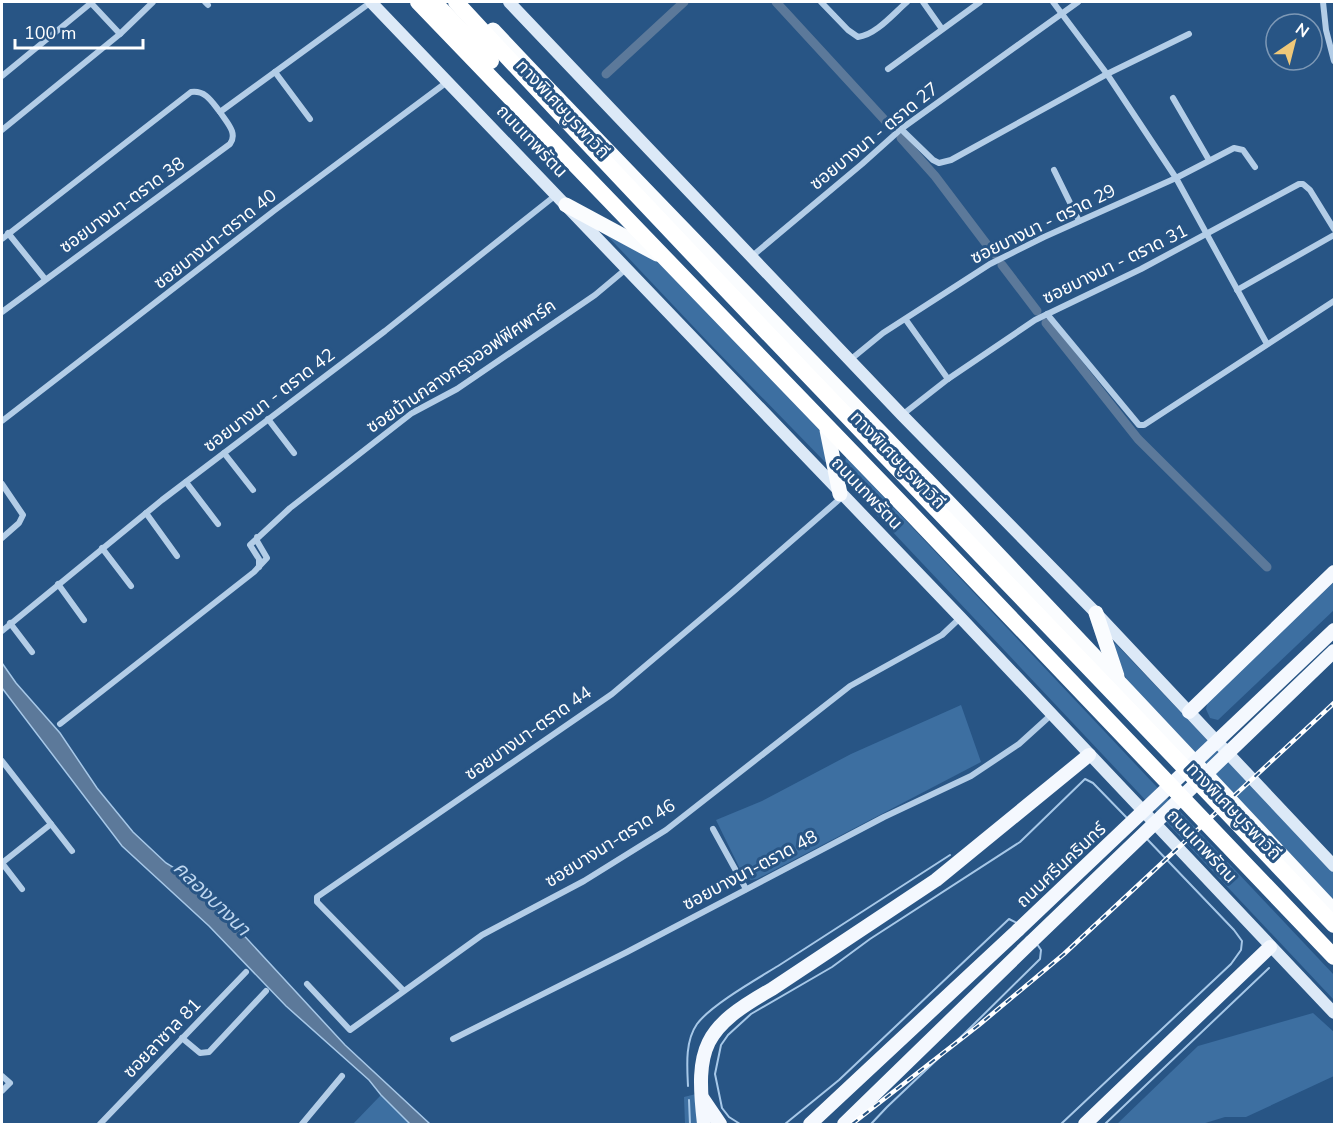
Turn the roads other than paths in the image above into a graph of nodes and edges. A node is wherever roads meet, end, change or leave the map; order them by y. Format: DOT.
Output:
graph roads {
  1 [pos="91,2"];
  2 [pos="153,2"];
  3 [pos="371,2"];
  4 [pos="419,2"];
  5 [pos="434,2"];
  6 [pos="456,2"];
  7 [pos="466,2"];
  8 [pos="509,2"];
  9 [pos="821,2"];
  10 [pos="908,2"];
  11 [pos="922,2"];
  12 [pos="980,2"];
  13 [pos="1053,2"];
  14 [pos="1078,2"];
  15 [pos="1323,2"];
  16 [pos="1061,13"];
  17 [pos="942,29"];
  18 [pos="120,34"];
  19 [pos="1189,34"];
  20 [pos="1334,60"];
  21 [pos="888,69"];
  22 [pos="276,72"];
  23 [pos="3,73"];
  24 [pos="1107,74"];
  25 [pos="448,81"];
  26 [pos="1173,98"];
  27 [pos="220,112"];
  28 [pos="310,119"];
  29 [pos="901,129"];
  30 [pos="2,130"];
  31 [pos="1209,160"];
  32 [pos="1255,167"];
  33 [pos="1054,170"];
  34 [pos="1176,178"];
  35 [pos="561,200"];
  36 [pos="1079,221"];
  37 [pos="1335,229"];
  38 [pos="8,233"];
  39 [pos="1208,234"];
  40 [pos="1335,235"];
  41 [pos="2,239"];
  42 [pos="663,257"];
  43 [pos="751,257"];
  44 [pos="626,268"];
  45 [pos="45,279"];
  46 [pos="1237,290"];
  47 [pos="1335,301"];
  48 [pos="2,312"];
  49 [pos="1047,315"];
  50 [pos="906,320"];
  51 [pos="1267,345"];
  52 [pos="850,360"];
  53 [pos="948,379"];
  54 [pos="902,415"];
  55 [pos="268,419"];
  56 [pos="2,422"];
  57 [pos="827,430"];
  58 [pos="224,453"];
  59 [pos="294,453"];
  60 [pos="186,482"];
  61 [pos="2,484"];
  62 [pos="253,490"];
  63 [pos="842,495"];
  64 [pos="146,513"];
  65 [pos="218,524"];
  66 [pos="2,537"];
  67 [pos="102,548"];
  68 [pos="177,556"];
  69 [pos="1335,572"];
  70 [pos="58,584"];
  71 [pos="131,586"];
  72 [pos="1096,613"];
  73 [pos="960,617"];
  74 [pos="84,620"];
  75 [pos="10,623"];
  76 [pos="1335,630"];
  77 [pos="2,631"];
  78 [pos="1335,651"];
  79 [pos="32,652"];
  80 [pos="1119,680"];
  81 [pos="1189,712"];
  82 [pos="1052,715"];
  83 [pos="60,724"];
  84 [pos="1089,755"];
  85 [pos="2,761"];
  86 [pos="51,824"];
  87 [pos="713,830"];
  88 [pos="72,851"];
  89 [pos="2,863"];
  90 [pos="1335,866"];
  91 [pos="747,889"];
  92 [pos="22,890"];
  93 [pos="1335,911"];
  94 [pos="1335,925"];
  95 [pos="1335,945"];
  96 [pos="1270,947"];
  97 [pos="1335,957"];
  98 [pos="1335,966"];
  99 [pos="246,972"];
  100 [pos="307,984"];
  101 [pos="403,990"];
  102 [pos="266,991"];
  103 [pos="1335,1013"];
  104 [pos="182,1038"];
  105 [pos="453,1039"];
  106 [pos="2,1076"];
  107 [pos="342,1076"];
  108 [pos="2,1091"];
  109 [pos="700,1094"];
  110 [pos="827,1108"];
  111 [pos="100,1125"];
  112 [pos="302,1125"];
  113 [pos="704,1125"];
  114 [pos="720,1125"];
  115 [pos="803,1125"];
  116 [pos="810,1125"];
  117 [pos="844,1125"];
  118 [pos="1085,1125"];
  1 -- 18 [label="street"];
  1 -- 23 [label="street"];
  2 -- 18 [label="street"];
  3 -- 22 [label="street"];
  3 -- 25 [label="main road, ถนนเทพรัตน"];
  4 -- 42 [label="highway, ถนนเทพรัตน"];
  4 -- 97 [label="highway, bridge"];
  5 -- 95 [label="highway, ทางพิเศษบูรพาวิถี, bridge"];
  6 -- 94 [label="highway, ทางพิเศษบูรพาวิถี, bridge"];
  7 -- 80 [label="highway"];
  8 -- 43 [label="main road"];
  9 -- 10 [label="street"];
  11 -- 17 [label="street"];
  12 -- 17 [label="street"];
  13 -- 16 [label="street"];
  14 -- 16 [label="street, ซอยบางนา - ตราด 27"];
  15 -- 20 [label="street"];
  16 -- 24 [label="street"];
  16 -- 29 [label="street, ซอยบางนา - ตราด 27"];
  17 -- 21 [label="street"];
  18 -- 30 [label="street"];
  19 -- 24 [label="street"];
  22 -- 27 [label="street"];
  22 -- 28 [label="street"];
  24 -- 29 [label="street"];
  24 -- 34 [label="street"];
  25 -- 35 [label="main road, ถนนเทพรัตน"];
  25 -- 56 [label="street, ซอยบางนา-ตราด 40"];
  26 -- 31 [label="street"];
  27 -- 38 [label="street, ซอยบางนา-ตราด 38"];
  27 -- 45 [label="street, ซอยบางนา-ตราด 38"];
  29 -- 43 [label="street, ซอยบางนา - ตราด 27"];
  31 -- 32 [label="street, ซอยบางนา - ตราด 29"];
  31 -- 34 [label="street, ซอยบางนา - ตราด 29"];
  33 -- 36 [label="street"];
  34 -- 36 [label="street, ซอยบางนา - ตราด 29"];
  34 -- 39 [label="street"];
  35 -- 42 [label="highway"];
  35 -- 44 [label="main road, ถนนเทพรัตน"];
  35 -- 55 [label="street, ซอยบางนา - ตราด 42"];
  36 -- 50 [label="street, ซอยบางนา - ตราด 29"];
  37 -- 39 [label="street, ซอยบางนา - ตราด 31"];
  38 -- 41 [label="street, ซอยบางนา-ตราด 38"];
  38 -- 45 [label="street"];
  39 -- 46 [label="street"];
  39 -- 49 [label="street, ซอยบางนา - ตราด 31"];
  40 -- 46 [label="street"];
  42 -- 57 [label="highway, ถนนเทพรัตน"];
  43 -- 52 [label="main road"];
  44 -- 63 [label="main road, ถนนเทพรัตน"];
  44 -- 83 [label="street, ซอยบ้านกลางกรุงออฟฟิศพาร์ค"];
  45 -- 48 [label="street, ซอยบางนา-ตราด 38"];
  46 -- 51 [label="street"];
  47 -- 51 [label="street"];
  49 -- 51 [label="street"];
  49 -- 53 [label="street, ซอยบางนา - ตราด 31"];
  50 -- 52 [label="street, ซอยบางนา - ตราด 29"];
  50 -- 53 [label="street"];
  52 -- 54 [label="main road"];
  53 -- 54 [label="street, ซอยบางนา - ตราด 31"];
  54 -- 72 [label="main road"];
  55 -- 58 [label="street, ซอยบางนา - ตราด 42"];
  55 -- 59 [label="street"];
  57 -- 63 [label="highway"];
  57 -- 98 [label="highway, ถนนเทพรัตน"];
  58 -- 60 [label="street, ซอยบางนา - ตราด 42"];
  58 -- 62 [label="street"];
  60 -- 64 [label="street, ซอยบางนา - ตราด 42"];
  60 -- 65 [label="street"];
  61 -- 66 [label="street"];
  63 -- 73 [label="main road, ถนนเทพรัตน"];
  63 -- 101 [label="street, ซอยบางนา-ตราด 44"];
  64 -- 67 [label="street, ซอยบางนา - ตราด 42"];
  64 -- 68 [label="street"];
  67 -- 70 [label="street, ซอยบางนา - ตราด 42"];
  67 -- 71 [label="street"];
  69 -- 81 [label="main road"];
  70 -- 74 [label="street"];
  70 -- 75 [label="street, ซอยบางนา - ตราด 42"];
  72 -- 80 [label="highway"];
  72 -- 81 [label="main road"];
  73 -- 82 [label="main road, ถนนเทพรัตน"];
  73 -- 101 [label="street, ซอยบางนา-ตราด 46"];
  75 -- 77 [label="street, ซอยบางนา - ตราด 42"];
  75 -- 79 [label="street"];
  76 -- 110 [label="main road, ถนนศรีนครินทร์, bridge"];
  78 -- 117 [label="main road, ถนนศรีนครินทร์, bridge"];
  80 -- 93 [label="highway"];
  81 -- 90 [label="main road"];
  82 -- 84 [label="main road, ถนนเทพรัตน"];
  82 -- 91 [label="street, ซอยบางนา-ตราด 48"];
  84 -- 96 [label="main road, ถนนเทพรัตน"];
  84 -- 109 [label="main road"];
  85 -- 86 [label="street"];
  86 -- 88 [label="street"];
  86 -- 89 [label="street"];
  87 -- 91 [label="street"];
  89 -- 92 [label="street"];
  91 -- 105 [label="street, ซอยบางนา-ตราด 48"];
  96 -- 103 [label="main road, ถนนเทพรัตน"];
  96 -- 118 [label="main road"];
  99 -- 104 [label="street, ซอยลาซาล 81"];
  100 -- 101 [label="street, ซอยบางนา-ตราด 46"];
  102 -- 104 [label="street"];
  104 -- 111 [label="street, ซอยลาซาล 81"];
  106 -- 108 [label="street"];
  107 -- 112 [label="street"];
  109 -- 113 [label="main road"];
  109 -- 114 [label="main road"];
  110 -- 115 [label="main road"];
  110 -- 116 [label="main road, ถนนศรีนครินทร์"];
}
